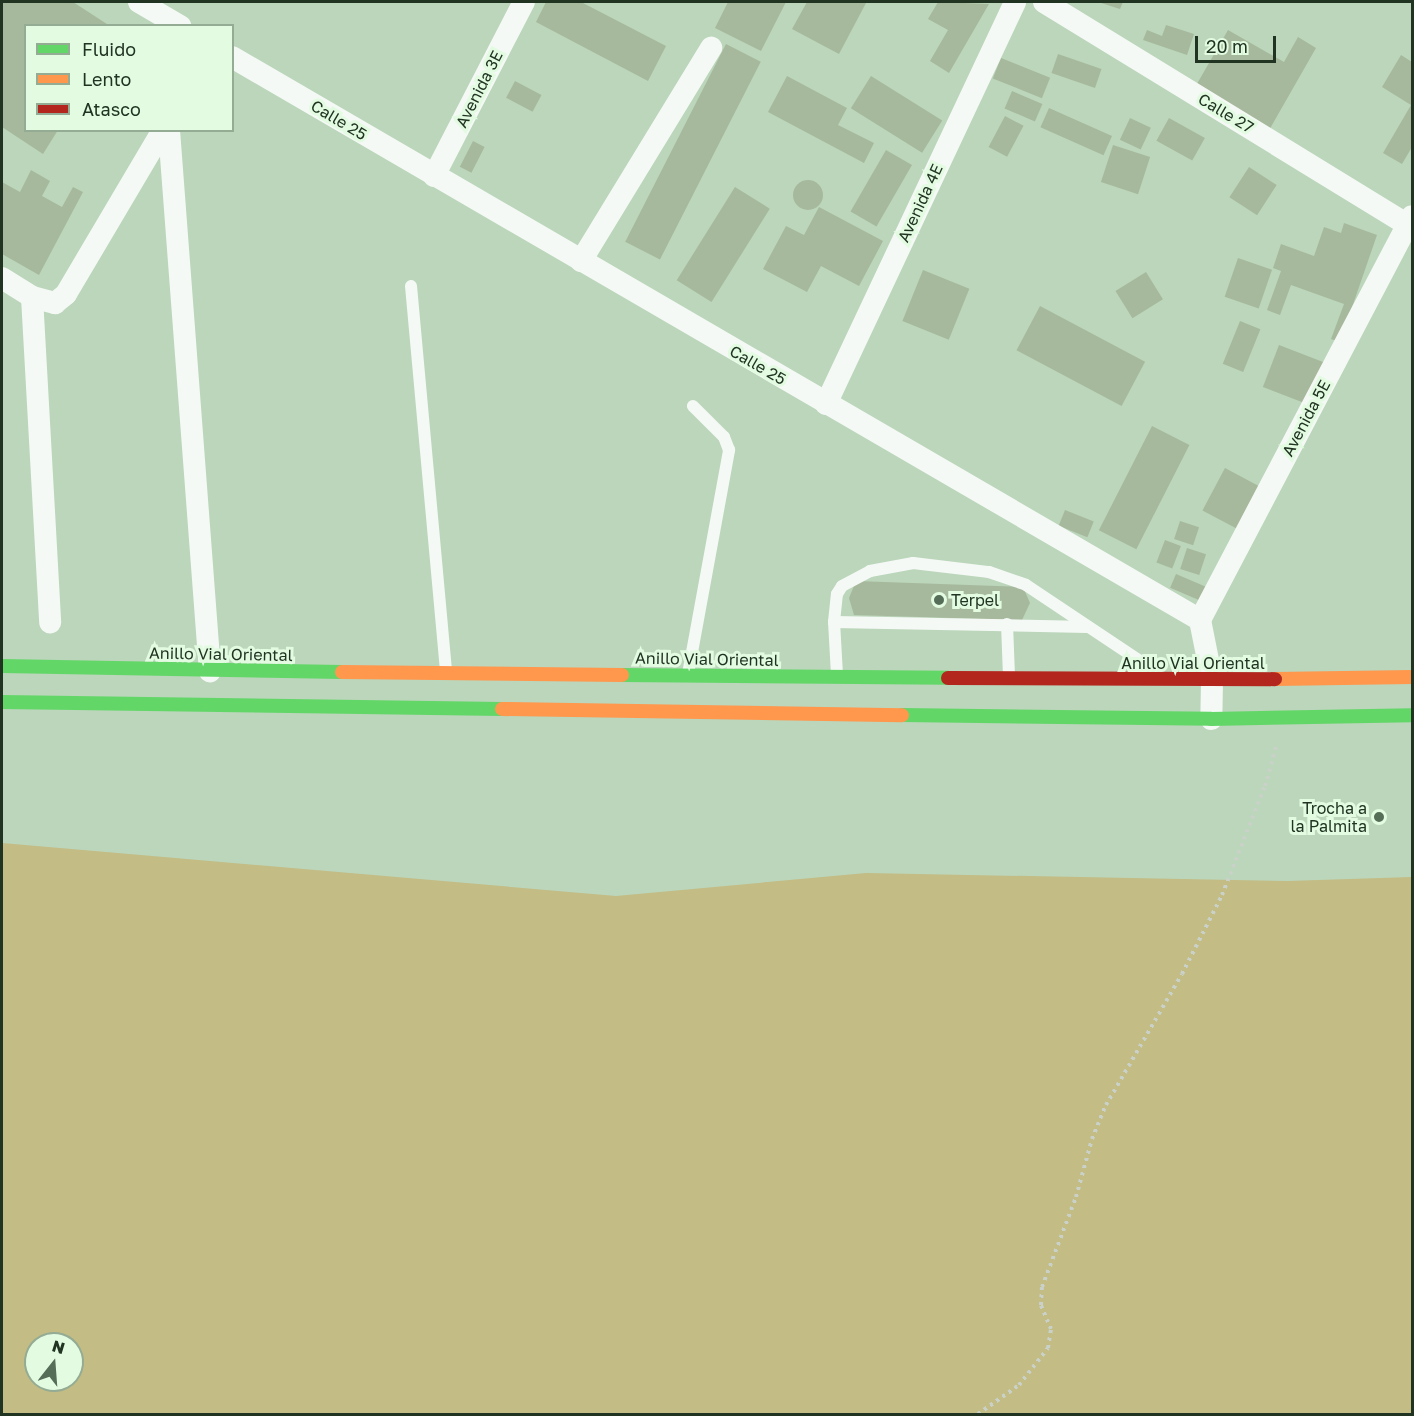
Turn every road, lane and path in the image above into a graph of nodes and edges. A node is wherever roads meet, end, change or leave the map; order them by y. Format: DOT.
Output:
graph roads {
  1 [pos="139,2"];
  2 [pos="524,2"];
  3 [pos="1015,2"];
  4 [pos="1044,2"];
  5 [pos="177,24"];
  6 [pos="711,48"];
  7 [pos="234,58"];
  8 [pos="162,132"];
  9 [pos="170,132"];
  10 [pos="434,176"];
  11 [pos="1410,220"];
  12 [pos="581,261"];
  13 [pos="2,278"];
  14 [pos="411,286"];
  15 [pos="32,297"];
  16 [pos="826,404"];
  17 [pos="693,406"];
  18 [pos="1200,620"];
  19 [pos="834,622"];
  20 [pos="50,623"];
  21 [pos="1007,624"];
  22 [pos="1089,627"];
  23 [pos="2,666"];
  24 [pos="210,671"];
  25 [pos="447,673"];
  26 [pos="688,675"];
  27 [pos="837,677"];
  28 [pos="1413,677"];
  29 [pos="1009,679"];
  30 [pos="1167,679"];
  31 [pos="1212,680"];
  32 [pos="2,702"];
  33 [pos="1413,715"];
  34 [pos="1285,717"];
  35 [pos="1211,719"];
  36 [pos="978,1414"];
  1 -- 5 [label="street"];
  2 -- 10 [label="street, Avenida 3E"];
  3 -- 16 [label="street, Avenida 4E"];
  4 -- 11 [label="street, Calle 27"];
  6 -- 12 [label="street"];
  7 -- 10 [label="street, Calle 25"];
  8 -- 15 [label="street"];
  9 -- 24 [label="street"];
  10 -- 12 [label="street, Calle 25"];
  11 -- 18 [label="street, Avenida 5E"];
  12 -- 16 [label="street, Calle 25"];
  13 -- 15 [label="street"];
  14 -- 25 [label="lane"];
  15 -- 20 [label="street"];
  16 -- 18 [label="street, Calle 25"];
  17 -- 26 [label="lane"];
  18 -- 31 [label="street"];
  19 -- 21 [label="lane"];
  19 -- 22 [label="lane"];
  19 -- 27 [label="lane"];
  21 -- 22 [label="lane"];
  21 -- 29 [label="lane"];
  22 -- 30 [label="lane"];
  23 -- 24 [label="highway, Anillo Vial Oriental"];
  24 -- 25 [label="highway, Anillo Vial Oriental"];
  25 -- 26 [label="highway, Anillo Vial Oriental"];
  26 -- 27 [label="highway, Anillo Vial Oriental"];
  27 -- 29 [label="highway, Anillo Vial Oriental"];
  28 -- 31 [label="highway, Anillo Vial Oriental"];
  29 -- 30 [label="highway, Anillo Vial Oriental"];
  30 -- 31 [label="highway, Anillo Vial Oriental"];
  31 -- 35 [label="street"];
  32 -- 35 [label="highway"];
  33 -- 34 [label="highway"];
  34 -- 35 [label="highway"];
  34 -- 36 [label="path"];
}
